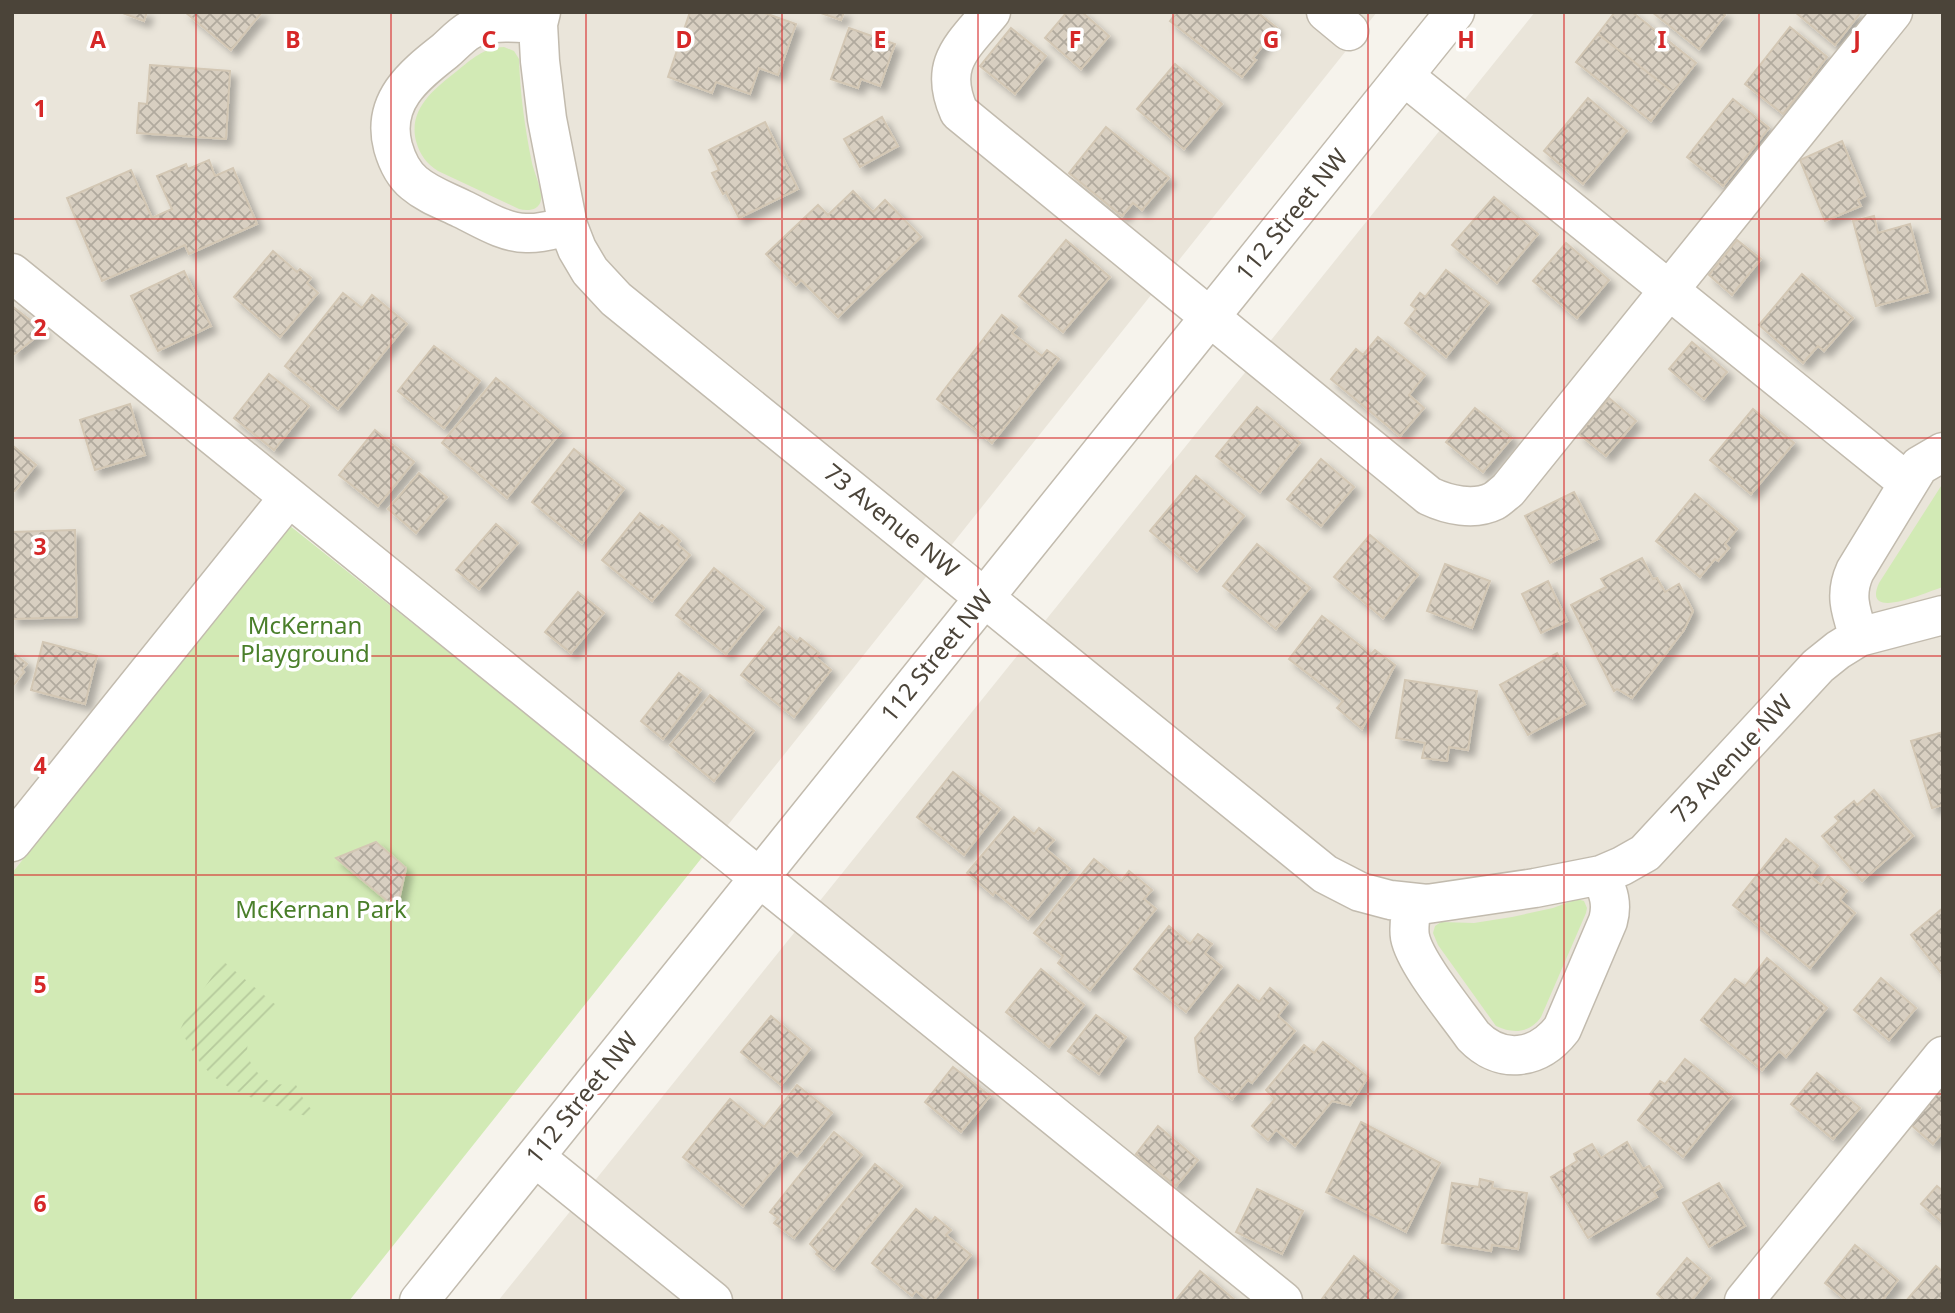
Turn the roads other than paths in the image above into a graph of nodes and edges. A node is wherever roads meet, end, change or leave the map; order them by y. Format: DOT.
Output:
graph roads {
  1 [pos="990,12"];
  2 [pos="1455,12"];
  3 [pos="1893,12"];
  4 [pos="540,18"];
  5 [pos="1404,76"];
  6 [pos="568,226"];
  7 [pos="12,273"];
  8 [pos="1669,289"];
  9 [pos="1210,317"];
  10 [pos="1943,452"];
  11 [pos="1908,483"];
  12 [pos="289,497"];
  13 [pos="985,597"];
  14 [pos="1943,615"];
  15 [pos="1858,636"];
  16 [pos="12,842"];
  17 [pos="1601,875"];
  18 [pos="759,877"];
  19 [pos="1412,904"];
  20 [pos="1943,1056"];
  21 [pos="535,1157"];
  22 [pos="419,1301"];
  23 [pos="713,1301"];
  24 [pos="1283,1301"];
  25 [pos="1744,1301"];
  1 -- 9 [label="street"];
  2 -- 5 [label="street, 112 Street NW"];
  3 -- 8 [label="street"];
  4 -- 6 [label="street, 73 Avenue NW"];
  4 -- 6 [label="street, 73 Avenue NW"];
  5 -- 8 [label="street"];
  5 -- 9 [label="street, 112 Street NW"];
  6 -- 13 [label="street, 73 Avenue NW"];
  7 -- 12 [label="street"];
  8 -- 9 [label="street"];
  8 -- 11 [label="street"];
  9 -- 13 [label="street, 112 Street NW"];
  10 -- 11 [label="street"];
  11 -- 15 [label="street"];
  12 -- 16 [label="street"];
  12 -- 18 [label="street"];
  13 -- 18 [label="street, 112 Street NW"];
  13 -- 19 [label="street, 73 Avenue NW"];
  14 -- 15 [label="street, 73 Avenue NW"];
  15 -- 17 [label="street, 73 Avenue NW"];
  17 -- 19 [label="street, 73 Avenue NW"];
  17 -- 19 [label="street"];
  18 -- 21 [label="street, 112 Street NW"];
  18 -- 24 [label="street"];
  20 -- 25 [label="street"];
  21 -- 22 [label="street, 112 Street NW"];
  21 -- 23 [label="street"];
}
